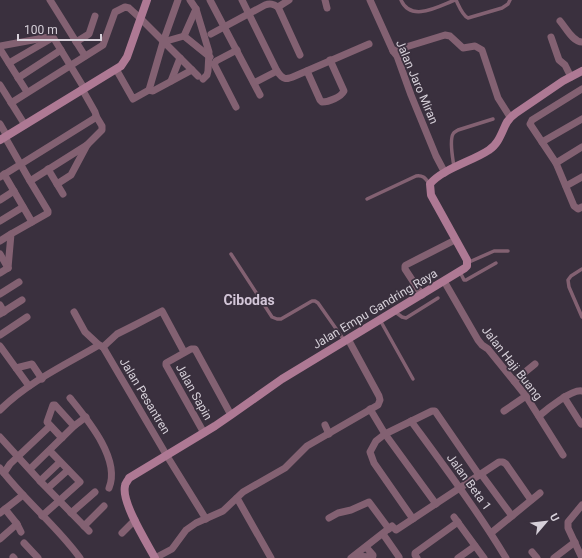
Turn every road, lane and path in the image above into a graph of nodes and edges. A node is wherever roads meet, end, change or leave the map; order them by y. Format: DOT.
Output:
graph roads {
  1 [pos="50,0"];
  2 [pos="147,0"];
  3 [pos="178,0"];
  4 [pos="190,0"];
  5 [pos="210,0"];
  6 [pos="242,0"];
  7 [pos="289,0"];
  8 [pos="325,0"];
  9 [pos="370,0"];
  10 [pos="402,0"];
  11 [pos="456,0"];
  12 [pos="510,0"];
  13 [pos="278,7"];
  14 [pos="327,8"];
  15 [pos="196,9"];
  16 [pos="249,14"];
  17 [pos="95,16"];
  18 [pos="140,18"];
  19 [pos="560,21"];
  20 [pos="224,27"];
  21 [pos="211,34"];
  22 [pos="184,36"];
  23 [pos="51,37"];
  24 [pos="550,37"];
  25 [pos="76,42"];
  26 [pos="163,42"];
  27 [pos="582,42"];
  28 [pos="369,44"];
  29 [pos="0,47"];
  30 [pos="61,50"];
  31 [pos="237,50"];
  32 [pos="393,51"];
  33 [pos="300,54"];
  34 [pos="85,56"];
  35 [pos="210,57"];
  36 [pos="180,58"];
  37 [pos="330,60"];
  38 [pos="9,63"];
  39 [pos="70,66"];
  40 [pos="116,69"];
  41 [pos="192,70"];
  42 [pos="277,71"];
  43 [pos="307,71"];
  44 [pos="582,72"];
  45 [pos="571,77"];
  46 [pos="18,78"];
  47 [pos="171,81"];
  48 [pos="254,83"];
  49 [pos="0,85"];
  50 [pos="83,89"];
  51 [pos="582,89"];
  52 [pos="149,90"];
  53 [pos="27,92"];
  54 [pos="260,95"];
  55 [pos="11,102"];
  56 [pos="236,107"];
  57 [pos="96,116"];
  58 [pos="510,117"];
  59 [pos="493,118"];
  60 [pos="582,119"];
  61 [pos="0,124"];
  62 [pos="25,125"];
  63 [pos="5,139"];
  64 [pos="542,142"];
  65 [pos="88,145"];
  66 [pos="582,148"];
  67 [pos="556,163"];
  68 [pos="20,164"];
  69 [pos="454,168"];
  70 [pos="48,169"];
  71 [pos="445,173"];
  72 [pos="2,176"];
  73 [pos="582,177"];
  74 [pos="30,181"];
  75 [pos="57,184"];
  76 [pos="430,184"];
  77 [pos="566,186"];
  78 [pos="14,191"];
  79 [pos="63,194"];
  80 [pos="367,199"];
  81 [pos="0,200"];
  82 [pos="23,207"];
  83 [pos="581,208"];
  84 [pos="0,221"];
  85 [pos="32,222"];
  86 [pos="11,234"];
  87 [pos="455,240"];
  88 [pos="0,241"];
  89 [pos="508,251"];
  90 [pos="0,254"];
  91 [pos="231,254"];
  92 [pos="468,263"];
  93 [pos="496,263"];
  94 [pos="8,268"];
  95 [pos="582,269"];
  96 [pos="460,272"];
  97 [pos="0,273"];
  98 [pos="19,282"];
  99 [pos="444,282"];
  100 [pos="0,294"];
  101 [pos="422,295"];
  102 [pos="438,298"];
  103 [pos="22,300"];
  104 [pos="0,304"];
  105 [pos="74,312"];
  106 [pos="394,312"];
  107 [pos="2,313"];
  108 [pos="27,317"];
  109 [pos="582,317"];
  110 [pos="380,320"];
  111 [pos="0,335"];
  112 [pos="346,340"];
  113 [pos="0,346"];
  114 [pos="101,346"];
  115 [pos="184,352"];
  116 [pos="535,364"];
  117 [pos="16,368"];
  118 [pos="42,378"];
  119 [pos="413,379"];
  120 [pos="514,381"];
  121 [pos="29,386"];
  122 [pos="582,390"];
  123 [pos="526,396"];
  124 [pos="564,397"];
  125 [pos="70,398"];
  126 [pos="370,409"];
  127 [pos="0,410"];
  128 [pos="504,411"];
  129 [pos="231,415"];
  130 [pos="539,416"];
  131 [pos="86,417"];
  132 [pos="411,421"];
  133 [pos="581,424"];
  134 [pos="325,425"];
  135 [pos="50,426"];
  136 [pos="74,426"];
  137 [pos="204,433"];
  138 [pos="329,434"];
  139 [pos="385,434"];
  140 [pos="0,437"];
  141 [pos="62,438"];
  142 [pos="50,451"];
  143 [pos="563,455"];
  144 [pos="167,456"];
  145 [pos="18,457"];
  146 [pos="60,462"];
  147 [pos="30,470"];
  148 [pos="68,470"];
  149 [pos="2,471"];
  150 [pos="480,475"];
  151 [pos="40,481"];
  152 [pos="48,488"];
  153 [pos="109,488"];
  154 [pos="460,488"];
  155 [pos="95,492"];
  156 [pos="540,493"];
  157 [pos="23,495"];
  158 [pos="237,498"];
  159 [pos="531,500"];
  160 [pos="59,501"];
  161 [pos="436,504"];
  162 [pos="582,505"];
  163 [pos="104,506"];
  164 [pos="2,511"];
  165 [pos="71,513"];
  166 [pos="42,516"];
  167 [pos="512,516"];
  168 [pos="329,518"];
  169 [pos="206,519"];
  170 [pos="413,519"];
  171 [pos="135,520"];
  172 [pos="17,524"];
  173 [pos="389,529"];
  174 [pos="21,532"];
  175 [pos="122,533"];
  176 [pos="383,534"];
  177 [pos="492,534"];
  178 [pos="0,539"];
  179 [pos="24,542"];
  180 [pos="575,542"];
  181 [pos="475,546"];
  182 [pos="366,547"];
  183 [pos="416,556"];
  184 [pos="353,557"];
  185 [pos="399,557"];
  186 [pos="38,558"];
  187 [pos="80,558"];
  188 [pos="155,558"];
  189 [pos="271,558"];
  190 [pos="458,558"];
  191 [pos="484,558"];
  192 [pos="506,558"];
  193 [pos="554,558"];
  194 [pos="582,558"];
  1 -- 25 [label="street"];
  2 -- 18 [label="street"];
  3 -- 26 [label="street"];
  4 -- 15 [label="street"];
  5 -- 20 [label="street"];
  6 -- 16 [label="street"];
  7 -- 13 [label="street"];
  8 -- 14 [label="street"];
  9 -- 32 [label="street, Jalan Jaro Miran"];
  10 -- 11 [label="lane"];
  11 -- 12 [label="lane"];
  13 -- 16 [label="street"];
  13 -- 33 [label="street"];
  15 -- 22 [label="street"];
  15 -- 35 [label="street"];
  16 -- 20 [label="street"];
  16 -- 42 [label="street"];
  17 -- 25 [label="street"];
  18 -- 26 [label="street"];
  18 -- 34 [label="street"];
  18 -- 40 [label="street"];
  19 -- 27 [label="street"];
  20 -- 21 [label="street"];
  20 -- 31 [label="street"];
  22 -- 26 [label="street"];
  22 -- 35 [label="street"];
  23 -- 29 [label="street"];
  23 -- 30 [label="street"];
  23 -- 38 [label="street"];
  24 -- 45 [label="street"];
  25 -- 34 [label="street"];
  26 -- 36 [label="street"];
  26 -- 52 [label="street"];
  28 -- 37 [label="street"];
  29 -- 38 [label="street"];
  30 -- 39 [label="street"];
  30 -- 46 [label="street"];
  31 -- 48 [label="street"];
  31 -- 56 [label="street"];
  32 -- 58 [label="street"];
  32 -- 71 [label="street, Jalan Jaro Miran"];
  34 -- 39 [label="street"];
  35 -- 41 [label="street"];
  36 -- 41 [label="street"];
  36 -- 47 [label="street"];
  37 -- 43 [label="street"];
  37 -- 43 [label="street"];
  38 -- 46 [label="street"];
  39 -- 50 [label="street"];
  39 -- 53 [label="street"];
  40 -- 50 [label="street"];
  40 -- 52 [label="street"];
  41 -- 47 [label="street"];
  42 -- 43 [label="street"];
  42 -- 48 [label="street"];
  44 -- 45 [label="street"];
  45 -- 58 [label="street"];
  46 -- 53 [label="street"];
  47 -- 52 [label="street"];
  48 -- 54 [label="street"];
  49 -- 55 [label="street"];
  50 -- 57 [label="street"];
  50 -- 62 [label="street"];
  51 -- 64 [label="street"];
  53 -- 55 [label="street"];
  55 -- 62 [label="street"];
  57 -- 65 [label="street"];
  57 -- 68 [label="street"];
  58 -- 69 [label="street"];
  59 -- 69 [label="lane"];
  60 -- 64 [label="street"];
  61 -- 63 [label="street"];
  62 -- 63 [label="street"];
  63 -- 68 [label="street"];
  64 -- 67 [label="street"];
  65 -- 70 [label="street"];
  65 -- 75 [label="street"];
  66 -- 67 [label="street"];
  67 -- 77 [label="street"];
  68 -- 72 [label="street"];
  68 -- 74 [label="street"];
  69 -- 71 [label="street"];
  70 -- 74 [label="street"];
  70 -- 75 [label="street"];
  71 -- 76 [label="street"];
  72 -- 78 [label="street"];
  73 -- 77 [label="street"];
  74 -- 85 [label="street"];
  75 -- 79 [label="street"];
  76 -- 80 [label="lane"];
  76 -- 87 [label="street"];
  77 -- 83 [label="street"];
  78 -- 81 [label="street"];
  78 -- 82 [label="street"];
  82 -- 84 [label="street"];
  82 -- 85 [label="street"];
  85 -- 86 [label="street"];
  86 -- 88 [label="street"];
  86 -- 94 [label="street"];
  87 -- 92 [label="street"];
  87 -- 101 [label="street"];
  89 -- 92 [label="lane"];
  90 -- 94 [label="street"];
  91 -- 112 [label="lane"];
  92 -- 96 [label="street, Jalan Empu Gandring Raya"];
  93 -- 96 [label="lane"];
  94 -- 97 [label="street"];
  95 -- 109 [label="lane"];
  96 -- 99 [label="street, Jalan Empu Gandring Raya"];
  98 -- 100 [label="street"];
  99 -- 101 [label="street, Jalan Empu Gandring Raya"];
  99 -- 120 [label="street, Jalan Haji Buang"];
  101 -- 106 [label="street, Jalan Empu Gandring Raya"];
  102 -- 106 [label="lane"];
  103 -- 107 [label="street"];
  104 -- 107 [label="street"];
  105 -- 114 [label="street, Jalan Pesantren"];
  106 -- 110 [label="street, Jalan Empu Gandring Raya"];
  108 -- 111 [label="street"];
  110 -- 112 [label="street, Jalan Empu Gandring Raya"];
  110 -- 119 [label="lane"];
  112 -- 126 [label="street"];
  112 -- 129 [label="street, Jalan Empu Gandring Raya"];
  113 -- 117 [label="street"];
  114 -- 115 [label="street"];
  114 -- 118 [label="street"];
  114 -- 144 [label="street, Jalan Pesantren"];
  115 -- 129 [label="street"];
  115 -- 137 [label="street, Jalan Sapin"];
  116 -- 120 [label="street"];
  117 -- 118 [label="street"];
  117 -- 121 [label="street"];
  118 -- 121 [label="street"];
  120 -- 123 [label="street, Jalan Haji Buang"];
  121 -- 127 [label="street"];
  122 -- 124 [label="street"];
  123 -- 128 [label="street"];
  123 -- 130 [label="street, Jalan Haji Buang"];
  124 -- 130 [label="street"];
  124 -- 133 [label="street"];
  125 -- 131 [label="street"];
  126 -- 138 [label="street"];
  126 -- 139 [label="street"];
  129 -- 137 [label="street, Jalan Empu Gandring Raya"];
  130 -- 143 [label="street, Jalan Haji Buang"];
  131 -- 136 [label="street"];
  131 -- 153 [label="street"];
  132 -- 139 [label="street"];
  132 -- 150 [label="street"];
  132 -- 154 [label="street, Jalan Beta 1"];
  134 -- 138 [label="street"];
  135 -- 136 [label="street"];
  135 -- 141 [label="street"];
  135 -- 145 [label="street"];
  136 -- 141 [label="street"];
  137 -- 144 [label="street, Jalan Empu Gandring Raya"];
  138 -- 158 [label="street"];
  139 -- 161 [label="street"];
  139 -- 170 [label="street"];
  140 -- 145 [label="street"];
  141 -- 142 [label="street"];
  142 -- 146 [label="street"];
  142 -- 147 [label="street"];
  144 -- 169 [label="street, Jalan Pesantren"];
  144 -- 171 [label="street, Jalan Empu Gandring Raya"];
  145 -- 147 [label="street"];
  145 -- 149 [label="street"];
  146 -- 148 [label="street"];
  146 -- 151 [label="street"];
  147 -- 151 [label="street"];
  148 -- 152 [label="street"];
  148 -- 160 [label="street"];
  149 -- 157 [label="street"];
  150 -- 154 [label="street"];
  150 -- 159 [label="street"];
  150 -- 167 [label="street"];
  151 -- 152 [label="street"];
  152 -- 160 [label="street"];
  154 -- 161 [label="street"];
  154 -- 177 [label="street, Jalan Beta 1"];
  155 -- 165 [label="street"];
  156 -- 159 [label="street"];
  157 -- 164 [label="street"];
  157 -- 166 [label="street"];
  158 -- 169 [label="street"];
  158 -- 189 [label="street"];
  159 -- 167 [label="street"];
  160 -- 165 [label="street"];
  160 -- 166 [label="street"];
  161 -- 170 [label="street"];
  162 -- 180 [label="street"];
  163 -- 165 [label="street"];
  164 -- 172 [label="street"];
  166 -- 187 [label="street"];
  167 -- 177 [label="street"];
  168 -- 173 [label="street"];
  169 -- 188 [label="street"];
  170 -- 173 [label="street"];
  171 -- 175 [label="street"];
  171 -- 188 [label="street, Jalan Empu Gandring Raya"];
  172 -- 174 [label="street"];
  172 -- 178 [label="street"];
  173 -- 176 [label="street"];
  176 -- 182 [label="street"];
  176 -- 185 [label="street"];
  177 -- 192 [label="street, Jalan Beta 1"];
  179 -- 186 [label="street"];
  180 -- 193 [label="street"];
  180 -- 194 [label="street"];
  181 -- 183 [label="street"];
  181 -- 190 [label="street"];
  181 -- 191 [label="street"];
  182 -- 184 [label="street"];
  182 -- 184 [label="street"];
}
